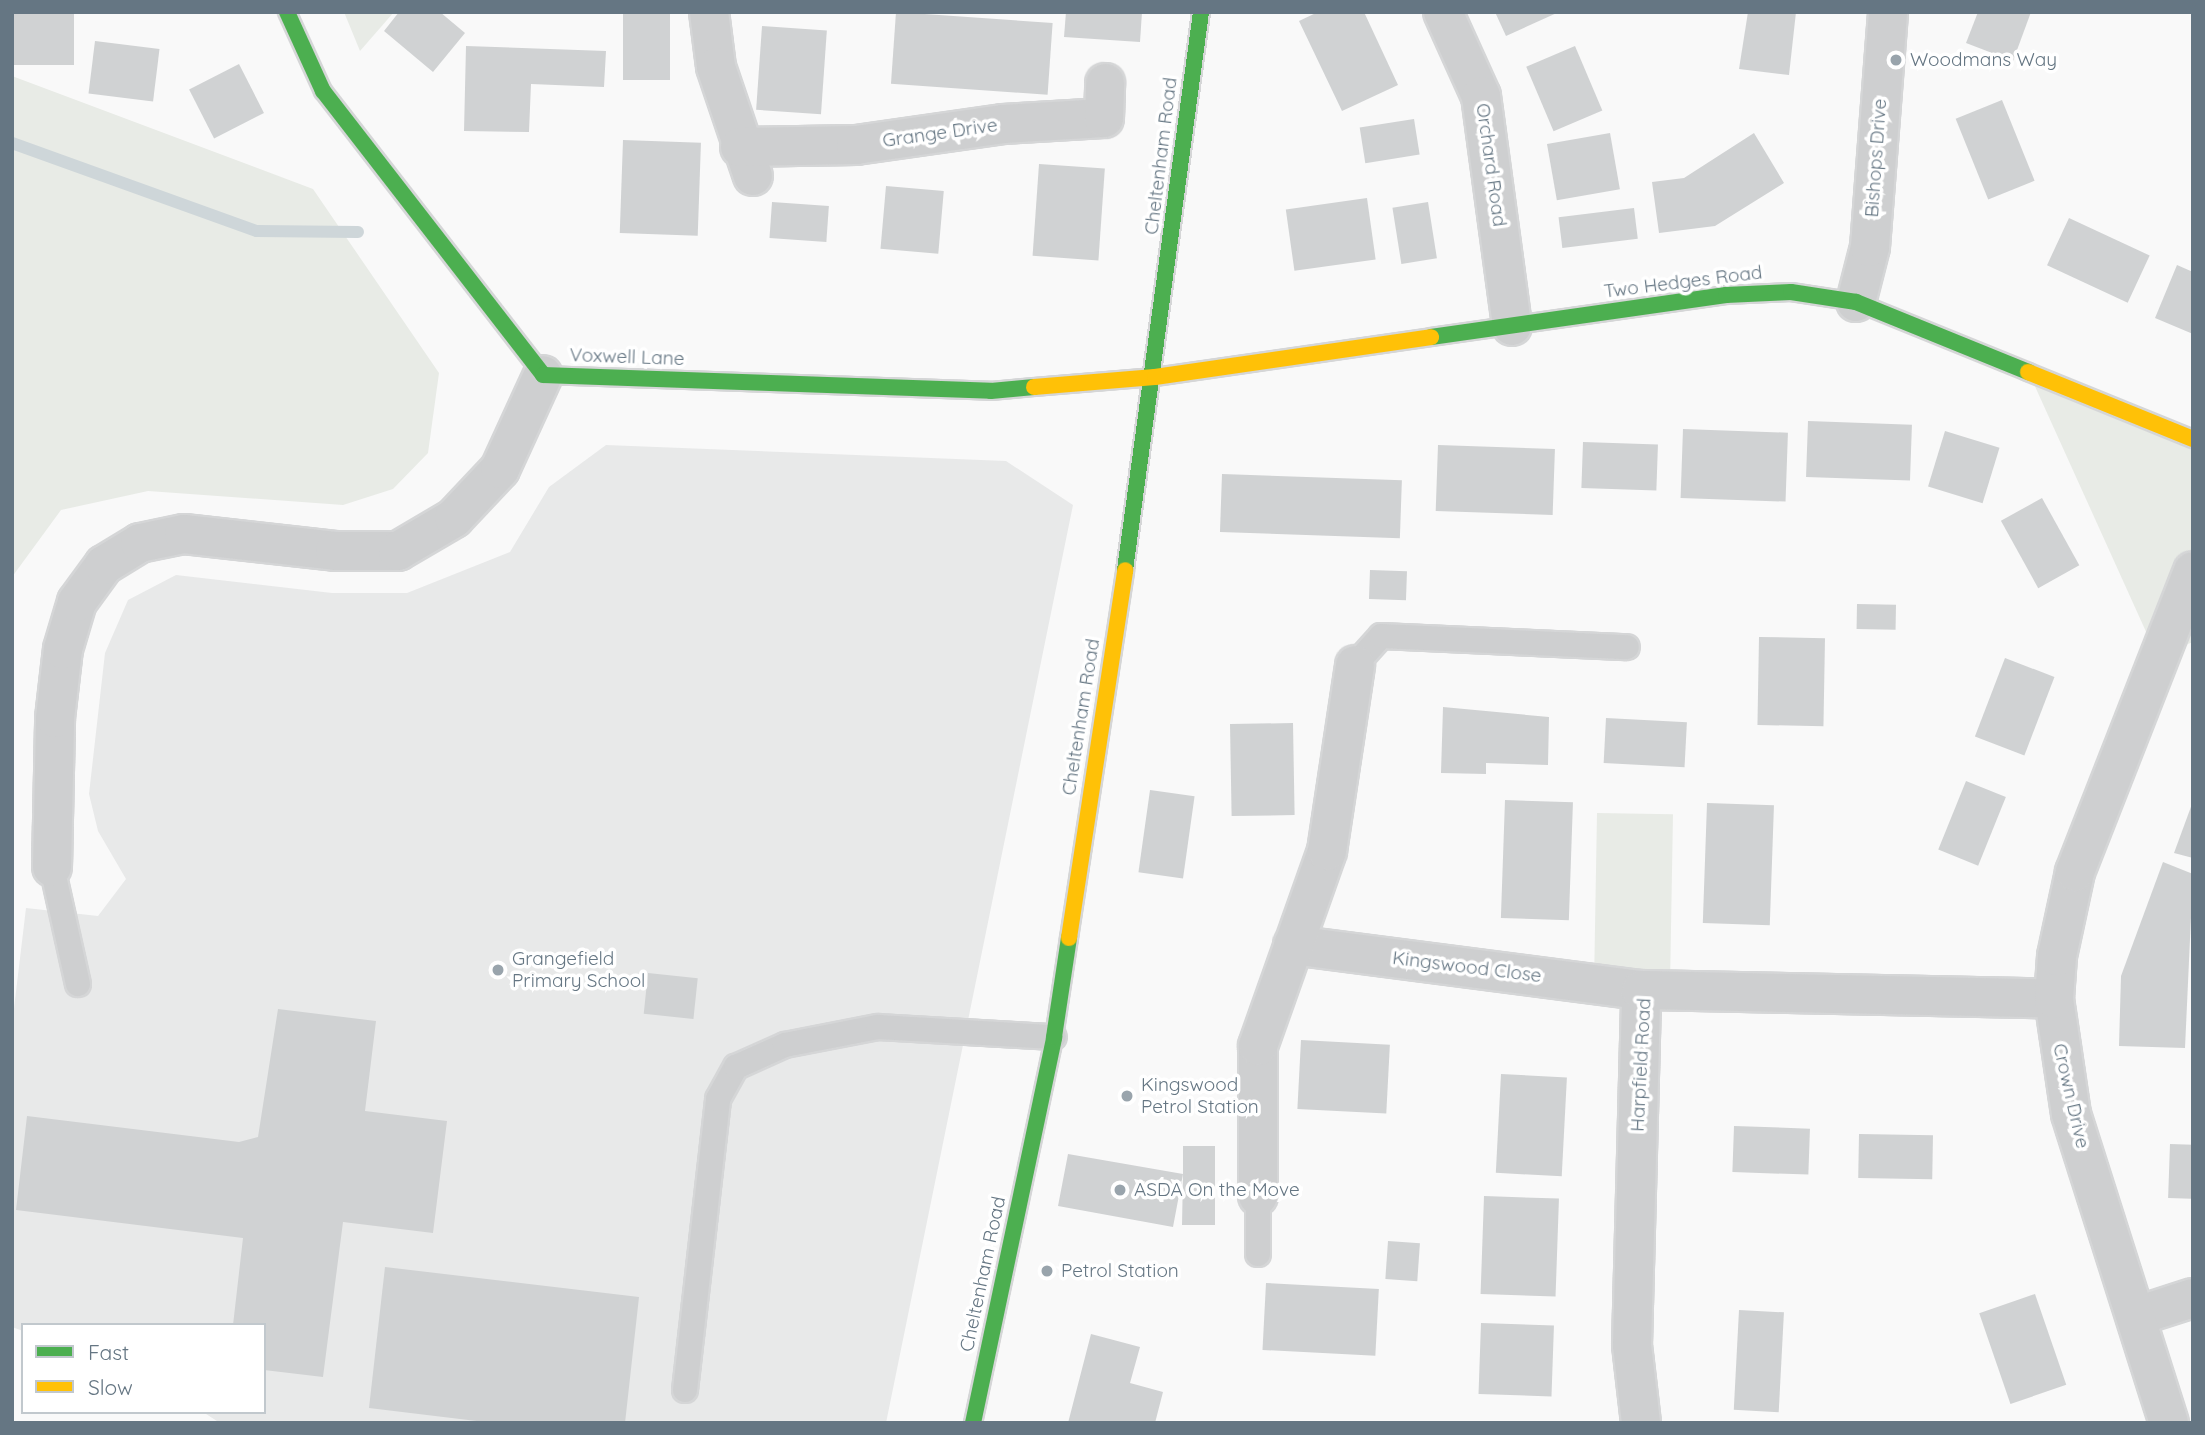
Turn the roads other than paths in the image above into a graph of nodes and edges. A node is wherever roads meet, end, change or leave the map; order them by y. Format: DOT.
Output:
graph roads {
  1 [pos="287,12"];
  2 [pos="709,12"];
  3 [pos="1202,12"];
  4 [pos="1443,12"];
  5 [pos="1888,12"];
  6 [pos="1105,83"];
  7 [pos="1856,302"];
  8 [pos="1512,326"];
  9 [pos="543,375"];
  10 [pos="1155,377"];
  11 [pos="2193,439"];
  12 [pos="2193,572"];
  13 [pos="1627,647"];
  14 [pos="1355,664"];
  15 [pos="52,867"];
  16 [pos="1293,945"];
  17 [pos="78,984"];
  18 [pos="1641,990"];
  19 [pos="2054,999"];
  20 [pos="1054,1037"];
  21 [pos="1258,1196"];
  22 [pos="1258,1254"];
  23 [pos="2193,1298"];
  24 [pos="2137,1316"];
  25 [pos="685,1390"];
  26 [pos="973,1423"];
  27 [pos="1641,1423"];
  28 [pos="2169,1423"];
  1 -- 9 [label="street, Voxwell Lane"];
  2 -- 6 [label="street, Grange Drive"];
  3 -- 10 [label="street, Cheltenham Road"];
  4 -- 8 [label="street, Orchard Road"];
  5 -- 7 [label="street, Bishops Drive"];
  7 -- 8 [label="street, Two Hedges Road"];
  7 -- 11 [label="street, Two Hedges Road"];
  8 -- 10 [label="street, Two Hedges Road"];
  9 -- 10 [label="street, Voxwell Lane"];
  9 -- 15 [label="street"];
  10 -- 20 [label="street, Cheltenham Road"];
  12 -- 19 [label="street, Crown Drive"];
  13 -- 14 [label="lane"];
  14 -- 16 [label="street"];
  15 -- 17 [label="lane"];
  16 -- 18 [label="street, Kingswood Close"];
  16 -- 21 [label="street"];
  18 -- 19 [label="street, Harpfield Road"];
  18 -- 27 [label="street, Harpfield Road"];
  19 -- 24 [label="street, Crown Drive"];
  20 -- 25 [label="lane"];
  20 -- 26 [label="street, Cheltenham Road"];
  21 -- 22 [label="lane"];
  23 -- 24 [label="street"];
  24 -- 28 [label="street, Crown Drive"];
}
